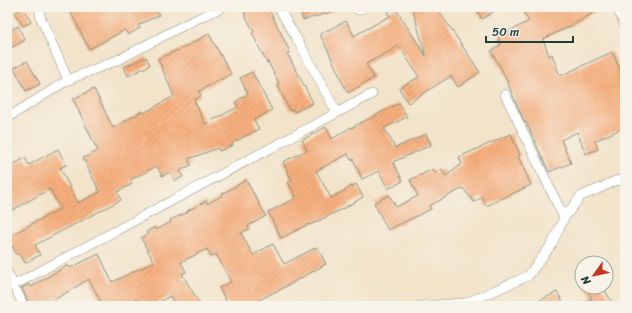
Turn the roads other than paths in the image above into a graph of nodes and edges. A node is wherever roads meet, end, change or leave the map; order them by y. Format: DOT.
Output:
graph roads {
  1 [pos="40,7"];
  2 [pos="223,7"];
  3 [pos="278,7"];
  4 [pos="617,7"];
  5 [pos="625,26"];
  6 [pos="68,80"];
  7 [pos="372,94"];
  8 [pos="505,94"];
  9 [pos="337,112"];
  10 [pos="7,118"];
  11 [pos="625,183"];
  12 [pos="564,218"];
  13 [pos="7,272"];
  14 [pos="14,285"];
  15 [pos="464,305"];
  16 [pos="24,306"];
  17 [pos="420,306"];
  1 -- 6 [label="street"];
  2 -- 6 [label="street"];
  3 -- 9 [label="street"];
  4 -- 5 [label="street"];
  6 -- 10 [label="street"];
  7 -- 9 [label="street"];
  8 -- 12 [label="street"];
  9 -- 14 [label="street"];
  11 -- 12 [label="street"];
  12 -- 15 [label="street"];
  13 -- 14 [label="street"];
  14 -- 16 [label="street"];
  15 -- 17 [label="street"];
}
